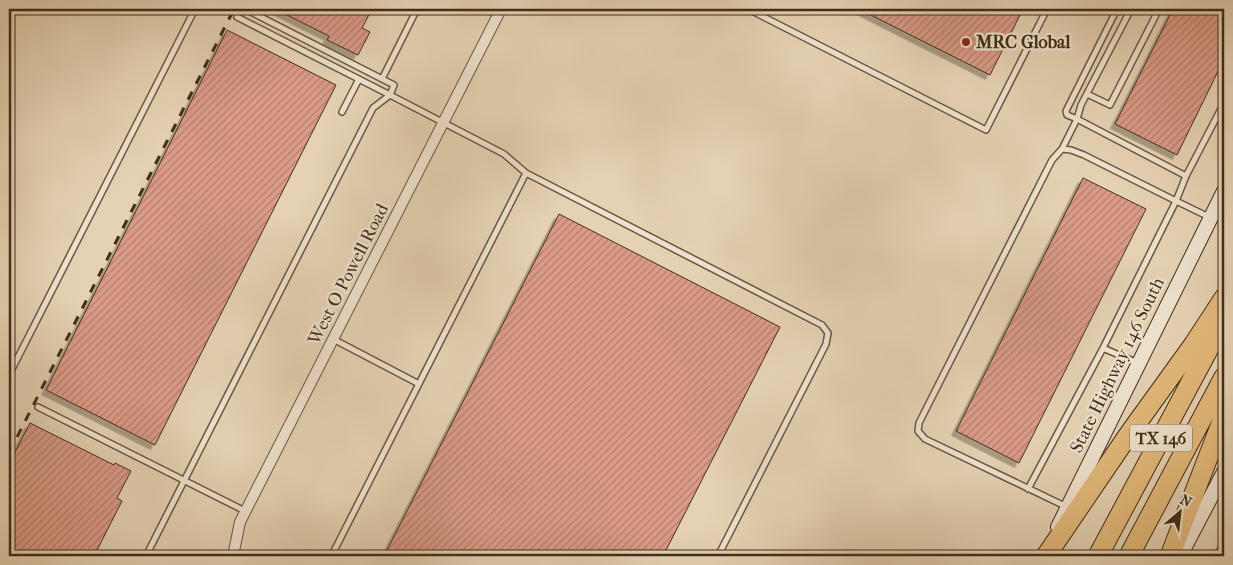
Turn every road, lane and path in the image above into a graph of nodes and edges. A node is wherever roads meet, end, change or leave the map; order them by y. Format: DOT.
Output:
graph roads {
  1 [pos="195,9"];
  2 [pos="245,9"];
  3 [pos="417,9"];
  4 [pos="501,9"];
  5 [pos="748,9"];
  6 [pos="1047,9"];
  7 [pos="1117,9"];
  8 [pos="1130,9"];
  9 [pos="1159,9"];
  10 [pos="237,17"];
  11 [pos="359,79"];
  12 [pos="382,79"];
  13 [pos="1087,94"];
  14 [pos="390,95"];
  15 [pos="1224,104"];
  16 [pos="342,112"];
  17 [pos="1077,120"];
  18 [pos="443,123"];
  19 [pos="1062,149"];
  20 [pos="526,174"];
  21 [pos="1186,176"];
  22 [pos="1224,191"];
  23 [pos="1176,201"];
  24 [pos="1211,218"];
  25 [pos="1224,298"];
  26 [pos="1224,320"];
  27 [pos="333,339"];
  28 [pos="1102,350"];
  29 [pos="1139,363"];
  30 [pos="9,376"];
  31 [pos="1224,377"];
  32 [pos="419,384"];
  33 [pos="38,407"];
  34 [pos="1224,416"];
  35 [pos="1224,472"];
  36 [pos="185,481"];
  37 [pos="1028,489"];
  38 [pos="1067,508"];
  39 [pos="246,512"];
  40 [pos="333,553"];
  41 [pos="146,556"];
  42 [pos="233,556"];
  43 [pos="718,556"];
  44 [pos="1045,556"];
  45 [pos="1098,556"];
  46 [pos="1129,556"];
  47 [pos="1170,556"];
  48 [pos="1180,556"];
  1 -- 30 [label="lane"];
  2 -- 12 [label="lane"];
  3 -- 12 [label="lane"];
  4 -- 18 [label="street, West O Powell Road"];
  5 -- 6 [label="lane"];
  7 -- 17 [label="lane"];
  8 -- 13 [label="lane"];
  9 -- 13 [label="lane"];
  10 -- 11 [label="lane"];
  11 -- 14 [label="lane"];
  11 -- 16 [label="lane"];
  12 -- 14 [label="lane"];
  13 -- 17 [label="lane"];
  14 -- 18 [label="lane"];
  14 -- 36 [label="lane"];
  15 -- 21 [label="lane"];
  17 -- 19 [label="lane"];
  17 -- 21 [label="lane"];
  18 -- 20 [label="lane"];
  18 -- 27 [label="street, West O Powell Road"];
  19 -- 23 [label="lane"];
  19 -- 37 [label="lane"];
  20 -- 32 [label="lane"];
  20 -- 43 [label="lane"];
  21 -- 23 [label="lane"];
  22 -- 24 [label="main road, State Highway 146 South"];
  23 -- 24 [label="lane"];
  23 -- 28 [label="lane"];
  24 -- 29 [label="main road, State Highway 146 South"];
  25 -- 44 [label="highway"];
  26 -- 45 [label="highway, TX 146"];
  27 -- 32 [label="lane"];
  27 -- 39 [label="street, West O Powell Road"];
  28 -- 29 [label="lane"];
  28 -- 37 [label="lane"];
  29 -- 38 [label="main road, State Highway 146 South"];
  31 -- 46 [label="highway, TX 146"];
  32 -- 40 [label="lane"];
  33 -- 36 [label="lane"];
  34 -- 47 [label="highway"];
  35 -- 48 [label="main road"];
  36 -- 39 [label="lane"];
  36 -- 41 [label="lane"];
  37 -- 38 [label="lane"];
  38 -- 44 [label="main road, State Highway 146 South"];
  39 -- 42 [label="street, West O Powell Road"];
}
